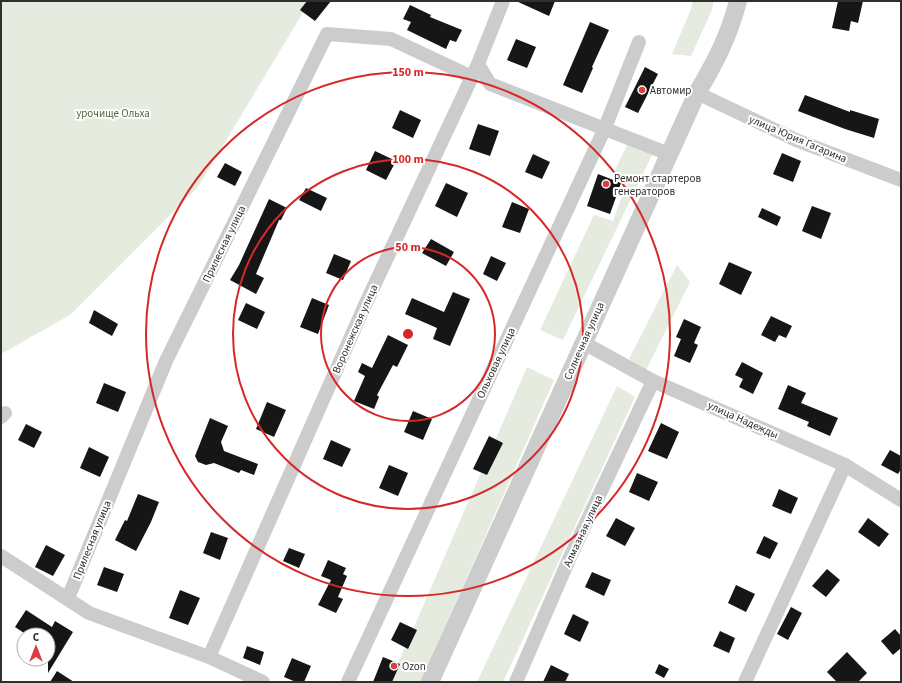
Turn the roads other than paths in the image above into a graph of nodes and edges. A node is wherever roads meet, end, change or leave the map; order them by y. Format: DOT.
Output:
graph roads {
  1 [pos="503,1"];
  2 [pos="738,1"];
  3 [pos="639,42"];
  4 [pos="478,64"];
  5 [pos="472,77"];
  6 [pos="697,93"];
  7 [pos="604,130"];
  8 [pos="669,154"];
  9 [pos="901,180"];
  10 [pos="584,343"];
  11 [pos="653,381"];
  12 [pos="845,465"];
  13 [pos="901,500"];
  14 [pos="1,556"];
  15 [pos="68,598"];
  16 [pos="209,657"];
  17 [pos="263,682"];
  18 [pos="348,682"];
  19 [pos="430,682"];
  20 [pos="516,682"];
  21 [pos="745,682"];
  1 -- 4 [label="street, Воронежская улица"];
  2 -- 6 [label="street, Солнечная улица"];
  3 -- 7 [label="street, Ольховая улица"];
  4 -- 5 [label="street, Воронежская улица"];
  4 -- 7 [label="street"];
  5 -- 15 [label="street, Прилесная улица"];
  5 -- 16 [label="street, Воронежская улица"];
  6 -- 8 [label="street, Солнечная улица"];
  6 -- 9 [label="street, улица Юрия Гагарина"];
  7 -- 8 [label="street"];
  7 -- 18 [label="street, Ольховая улица"];
  8 -- 10 [label="street, Солнечная улица"];
  10 -- 11 [label="street, улица Надежды"];
  10 -- 19 [label="street, Солнечная улица"];
  11 -- 12 [label="street, улица Надежды"];
  11 -- 20 [label="street, Алмазная улица"];
  12 -- 13 [label="street, улица Надежды"];
  12 -- 21 [label="street"];
  14 -- 15 [label="street"];
  15 -- 16 [label="street"];
  16 -- 17 [label="street"];
}
